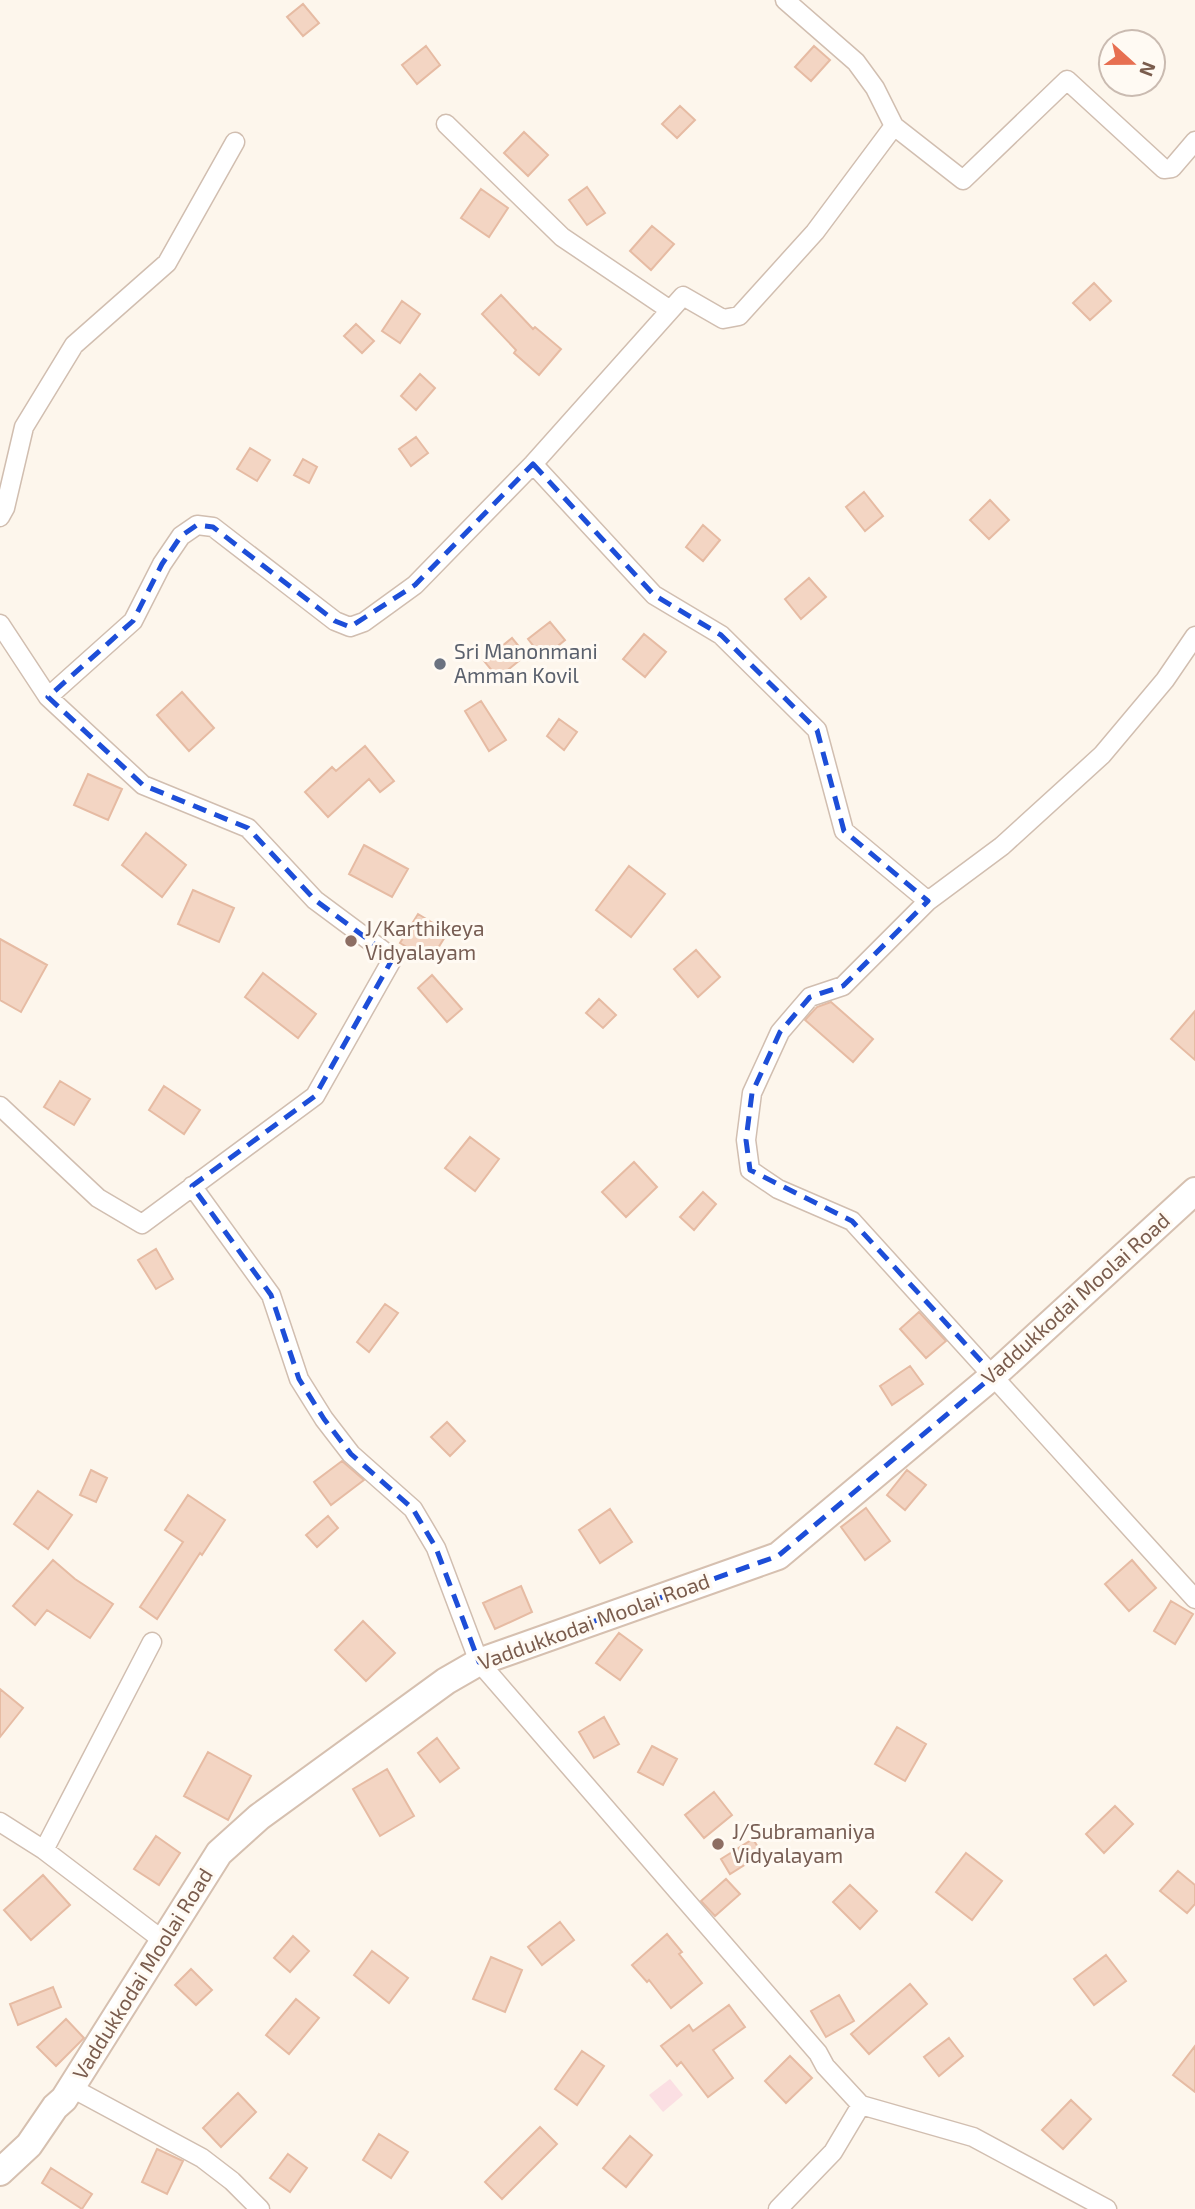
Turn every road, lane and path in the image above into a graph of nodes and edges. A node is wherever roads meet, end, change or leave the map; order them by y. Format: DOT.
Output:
graph roads {
  1 [pos="785,0"];
  2 [pos="446,124"];
  3 [pos="894,126"];
  4 [pos="1195,141"];
  5 [pos="235,142"];
  6 [pos="670,310"];
  7 [pos="533,464"];
  8 [pos="0,517"];
  9 [pos="0,624"];
  10 [pos="1195,636"];
  11 [pos="48,696"];
  12 [pos="928,901"];
  13 [pos="0,1106"];
  14 [pos="192,1186"];
  15 [pos="1195,1191"];
  16 [pos="994,1375"];
  17 [pos="1195,1600"];
  18 [pos="152,1642"];
  19 [pos="479,1662"];
  20 [pos="0,1822"];
  21 [pos="44,1850"];
  22 [pos="165,1942"];
  23 [pos="72,2088"];
  24 [pos="861,2105"];
  25 [pos="0,2172"];
  26 [pos="260,2209"];
  27 [pos="778,2209"];
  28 [pos="1107,2209"];
  1 -- 3 [label="street"];
  2 -- 6 [label="street"];
  3 -- 4 [label="street"];
  3 -- 6 [label="street"];
  5 -- 8 [label="street"];
  6 -- 7 [label="street"];
  7 -- 11 [label="street"];
  7 -- 12 [label="street"];
  9 -- 11 [label="street"];
  10 -- 12 [label="street"];
  11 -- 14 [label="street"];
  12 -- 16 [label="street"];
  13 -- 14 [label="street"];
  14 -- 19 [label="street"];
  15 -- 16 [label="street, Vaddukkodai Moolai Road"];
  16 -- 17 [label="street"];
  16 -- 19 [label="street, Vaddukkodai Moolai Road"];
  18 -- 21 [label="street"];
  19 -- 22 [label="street, Vaddukkodai Moolai Road"];
  19 -- 24 [label="street"];
  20 -- 21 [label="street"];
  21 -- 22 [label="street"];
  22 -- 23 [label="street, Vaddukkodai Moolai Road"];
  23 -- 25 [label="street, Vaddukkodai Moolai Road"];
  23 -- 26 [label="street"];
  24 -- 27 [label="street"];
  24 -- 28 [label="street"];
}
